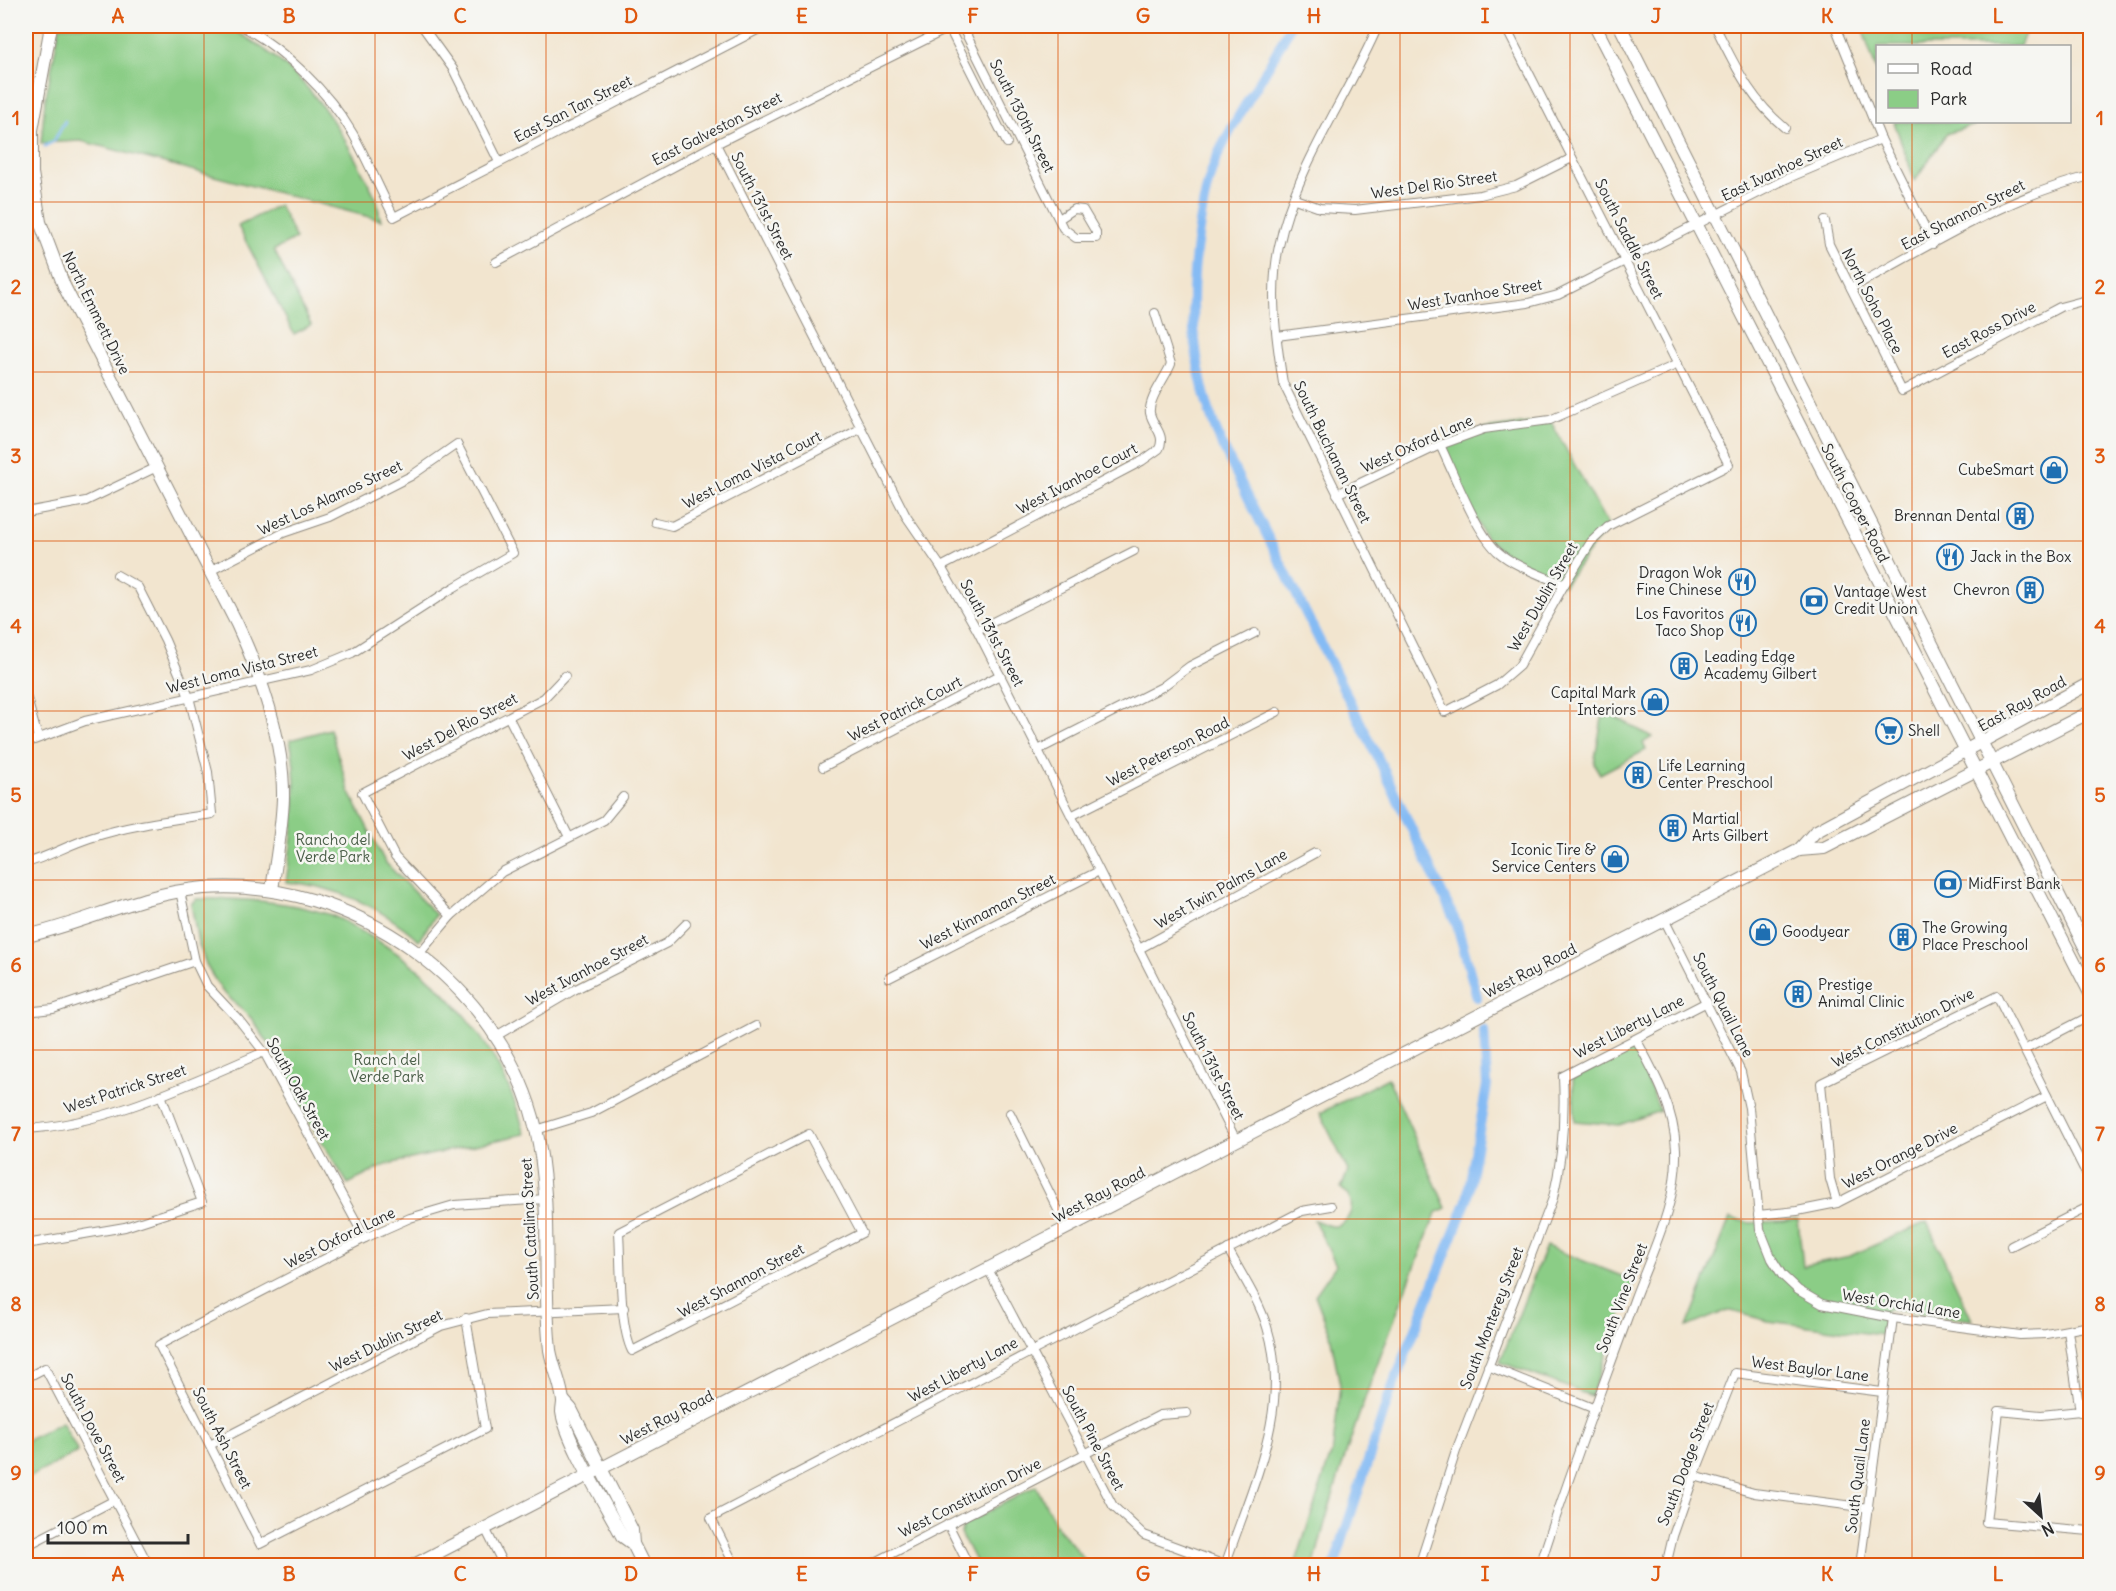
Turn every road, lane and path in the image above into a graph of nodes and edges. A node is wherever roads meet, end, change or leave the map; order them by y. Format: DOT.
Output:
graph roads {
  1 [pos="51,26"];
  2 [pos="242,26"];
  3 [pos="422,26"];
  4 [pos="765,26"];
  5 [pos="962,26"];
  6 [pos="1378,26"];
  7 [pos="1505,26"];
  8 [pos="1595,26"];
  9 [pos="1620,26"];
  10 [pos="1715,26"];
  11 [pos="1835,26"];
  12 [pos="951,27"];
  13 [pos="1785,128"];
  14 [pos="1881,139"];
  15 [pos="1007,143"];
  16 [pos="716,144"];
  17 [pos="28,145"];
  18 [pos="1572,158"];
  19 [pos="499,162"];
  20 [pos="2091,176"];
  21 [pos="1295,199"];
  22 [pos="1717,214"];
  23 [pos="1059,219"];
  24 [pos="1825,221"];
  25 [pos="1696,225"];
  26 [pos="1933,244"];
  27 [pos="1625,260"];
  28 [pos="496,262"];
  29 [pos="1851,288"];
  30 [pos="2091,299"];
  31 [pos="1155,313"];
  32 [pos="1277,336"];
  33 [pos="1678,364"];
  34 [pos="1902,391"];
  35 [pos="860,429"];
  36 [pos="457,444"];
  37 [pos="1440,445"];
  38 [pos="1729,465"];
  39 [pos="157,467"];
  40 [pos="1337,494"];
  41 [pos="1861,501"];
  42 [pos="1843,511"];
  43 [pos="26,512"];
  44 [pos="655,522"];
  45 [pos="1134,551"];
  46 [pos="941,567"];
  47 [pos="210,571"];
  48 [pos="117,575"];
  49 [pos="1564,585"];
  50 [pos="977,630"];
  51 [pos="1255,633"];
  52 [pos="1000,675"];
  53 [pos="565,676"];
  54 [pos="259,682"];
  55 [pos="2091,683"];
  56 [pos="26,695"];
  57 [pos="189,697"];
  58 [pos="1277,712"];
  59 [pos="1445,712"];
  60 [pos="2091,712"];
  61 [pos="509,718"];
  62 [pos="38,738"];
  63 [pos="1984,742"];
  64 [pos="26,743"];
  65 [pos="1038,750"];
  66 [pos="1967,751"];
  67 [pos="1994,762"];
  68 [pos="823,767"];
  69 [pos="1977,771"];
  70 [pos="623,796"];
  71 [pos="1071,816"];
  72 [pos="569,837"];
  73 [pos="1799,850"];
  74 [pos="1316,853"];
  75 [pos="26,863"];
  76 [pos="1099,871"];
  77 [pos="272,890"];
  78 [pos="180,891"];
  79 [pos="450,916"];
  80 [pos="1664,919"];
  81 [pos="686,924"];
  82 [pos="26,936"];
  83 [pos="1138,949"];
  84 [pos="420,954"];
  85 [pos="2091,957"];
  86 [pos="195,961"];
  87 [pos="889,978"];
  88 [pos="2091,993"];
  89 [pos="1707,1002"];
  90 [pos="26,1012"];
  91 [pos="2091,1016"];
  92 [pos="756,1026"];
  93 [pos="496,1036"];
  94 [pos="1636,1039"];
  95 [pos="2024,1050"];
  96 [pos="264,1052"];
  97 [pos="1563,1076"];
  98 [pos="160,1095"];
  99 [pos="2047,1096"];
  100 [pos="1010,1113"];
  101 [pos="26,1129"];
  102 [pos="536,1130"];
  103 [pos="1236,1140"];
  104 [pos="2091,1181"];
  105 [pos="545,1199"];
  106 [pos="1837,1203"];
  107 [pos="1331,1206"];
  108 [pos="2091,1206"];
  109 [pos="1758,1215"];
  110 [pos="1067,1228"];
  111 [pos="365,1238"];
  112 [pos="26,1244"];
  113 [pos="2011,1246"];
  114 [pos="1228,1248"];
  115 [pos="988,1269"];
  116 [pos="624,1308"];
  117 [pos="549,1312"];
  118 [pos="466,1318"];
  119 [pos="1893,1318"];
  120 [pos="2091,1326"];
  121 [pos="2068,1331"];
  122 [pos="159,1345"];
  123 [pos="1031,1350"];
  124 [pos="1488,1366"];
  125 [pos="1735,1373"];
  126 [pos="26,1378"];
  127 [pos="1882,1392"];
  128 [pos="1595,1409"];
  129 [pos="2091,1410"];
  130 [pos="2080,1412"];
  131 [pos="1187,1413"];
  132 [pos="210,1445"];
  133 [pos="1086,1454"];
  134 [pos="595,1471"];
  135 [pos="1694,1476"];
  136 [pos="115,1500"];
  137 [pos="1869,1508"];
  138 [pos="948,1524"];
  139 [pos="485,1528"];
  140 [pos="2091,1531"];
  141 [pos="26,1546"];
  142 [pos="1225,1565"];
  143 [pos="149,1566"];
  144 [pos="412,1566"];
  145 [pos="504,1566"];
  146 [pos="644,1566"];
  147 [pos="735,1566"];
  148 [pos="868,1566"];
  149 [pos="969,1566"];
  150 [pos="1419,1566"];
  151 [pos="1540,1566"];
  152 [pos="1666,1566"];
  153 [pos="1860,1566"];
  1 -- 17 [label="main road, North Emmett Drive"];
  2 -- 19 [label="street, East San Tan Street"];
  3 -- 19 [label="street"];
  4 -- 19 [label="street, East San Tan Street"];
  5 -- 23 [label="street, South 130th Street"];
  6 -- 21 [label="street, South Buchanan Street"];
  7 -- 18 [label="street, South Saddle Street"];
  8 -- 25 [label="main road, South Cooper Road"];
  9 -- 22 [label="main road, South Cooper Road"];
  10 -- 13 [label="street"];
  11 -- 14 [label="street"];
  12 -- 15 [label="street"];
  12 -- 16 [label="street, East Galveston Street"];
  14 -- 22 [label="street, East Ivanhoe Street"];
  14 -- 26 [label="street"];
  16 -- 28 [label="street, East Galveston Street"];
  16 -- 35 [label="street, South 131st Street"];
  17 -- 39 [label="main road, North Emmett Drive"];
  18 -- 21 [label="street, West Del Rio Street"];
  18 -- 27 [label="street, South Saddle Street"];
  20 -- 26 [label="street, East Shannon Street"];
  21 -- 32 [label="street, South Buchanan Street"];
  22 -- 25 [label="street, East Ivanhoe Street"];
  22 -- 41 [label="main road, South Cooper Road"];
  23 -- 23 [label="street, South 130th Street"];
  24 -- 29 [label="street, North Soho Place"];
  25 -- 27 [label="street, West Ivanhoe Street"];
  25 -- 42 [label="main road, South Cooper Road"];
  26 -- 29 [label="street, East Shannon Street"];
  27 -- 32 [label="street, West Ivanhoe Street"];
  27 -- 33 [label="street, South Saddle Street"];
  29 -- 34 [label="street, North Soho Place"];
  30 -- 34 [label="street, East Ross Drive"];
  31 -- 46 [label="street, West Ivanhoe Court"];
  32 -- 40 [label="street, South Buchanan Street"];
  33 -- 37 [label="street, West Oxford Lane"];
  33 -- 38 [label="street, South Saddle Street"];
  35 -- 44 [label="street, West Loma Vista Court"];
  35 -- 46 [label="street, South 131st Street"];
  36 -- 47 [label="street, West Los Alamos Street"];
  36 -- 54 [label="street, West Loma Vista Street"];
  37 -- 40 [label="street, West Oxford Lane"];
  37 -- 49 [label="street"];
  38 -- 49 [label="street, West Dublin Street"];
  39 -- 43 [label="street"];
  39 -- 47 [label="main road, North Emmett Drive"];
  40 -- 59 [label="street, South Buchanan Street"];
  41 -- 42 [label="main road"];
  41 -- 63 [label="main road, South Cooper Road"];
  42 -- 66 [label="main road, South Cooper Road"];
  45 -- 50 [label="street"];
  46 -- 50 [label="street, South 131st Street"];
  47 -- 54 [label="main road"];
  48 -- 57 [label="street"];
  49 -- 59 [label="street, West Dublin Street"];
  50 -- 52 [label="street, South 131st Street"];
  51 -- 65 [label="street"];
  52 -- 65 [label="street, South 131st Street"];
  52 -- 68 [label="street, West Patrick Court"];
  53 -- 61 [label="street, West Del Rio Street"];
  54 -- 57 [label="street, West Loma Vista Street"];
  54 -- 77 [label="main road"];
  55 -- 63 [label="main road, East Ray Road"];
  56 -- 62 [label="street"];
  57 -- 62 [label="street, West Loma Vista Street"];
  57 -- 75 [label="street"];
  58 -- 71 [label="street, West Peterson Road"];
  60 -- 67 [label="main road"];
  61 -- 72 [label="street"];
  61 -- 79 [label="street, West Del Rio Street"];
  62 -- 64 [label="street, West Loma Vista Street"];
  63 -- 66 [label="main road, East Ray Road"];
  63 -- 67 [label="main road, South Cooper Road"];
  65 -- 71 [label="street, South 131st Street"];
  66 -- 69 [label="main road, South Cooper Road"];
  66 -- 73 [label="main road, West Ray Road"];
  67 -- 69 [label="main road, West Ray Road"];
  67 -- 85 [label="main road, South Cooper Road"];
  69 -- 73 [label="main road, West Ray Road"];
  69 -- 88 [label="main road, South Cooper Road"];
  70 -- 72 [label="street"];
  71 -- 76 [label="street, South 131st Street"];
  72 -- 79 [label="street"];
  73 -- 80 [label="main road, West Ray Road"];
  74 -- 83 [label="street, West Twin Palms Lane"];
  76 -- 83 [label="street, South 131st Street"];
  76 -- 87 [label="street, West Kinnaman Street"];
  77 -- 78 [label="main road, South Catalina Street"];
  77 -- 84 [label="main road, South Catalina Street"];
  78 -- 82 [label="main road, South Catalina Street"];
  78 -- 86 [label="street, South Oak Street"];
  79 -- 84 [label="street"];
  80 -- 89 [label="street, South Quail Lane"];
  80 -- 103 [label="main road, West Ray Road"];
  81 -- 93 [label="street, West Ivanhoe Street"];
  83 -- 103 [label="street, South 131st Street"];
  84 -- 93 [label="main road, South Catalina Street"];
  86 -- 90 [label="street"];
  86 -- 96 [label="street, South Oak Street"];
  89 -- 94 [label="street, West Liberty Lane"];
  89 -- 109 [label="street, South Quail Lane"];
  91 -- 95 [label="street"];
  92 -- 102 [label="street"];
  93 -- 102 [label="main road, South Catalina Street"];
  94 -- 97 [label="street, West Liberty Lane"];
  94 -- 128 [label="street, South Vine Street"];
  95 -- 99 [label="street"];
  95 -- 106 [label="street, West Constitution Drive"];
  96 -- 98 [label="street, West Patrick Street"];
  96 -- 111 [label="street, South Oak Street"];
  97 -- 124 [label="street, South Monterey Street"];
  98 -- 101 [label="street, West Patrick Street"];
  98 -- 112 [label="street"];
  99 -- 104 [label="street"];
  99 -- 106 [label="street, West Orange Drive"];
  100 -- 110 [label="street"];
  102 -- 105 [label="main road, South Catalina Street"];
  103 -- 110 [label="main road, West Ray Road"];
  105 -- 111 [label="street, West Oxford Lane"];
  105 -- 117 [label="main road, South Catalina Street"];
  106 -- 109 [label="street, West Orange Drive"];
  107 -- 114 [label="street, West Liberty Lane"];
  108 -- 113 [label="street"];
  109 -- 119 [label="street, West Orchid Lane"];
  110 -- 115 [label="main road, West Ray Road"];
  111 -- 122 [label="street, West Oxford Lane"];
  114 -- 123 [label="street, West Liberty Lane"];
  114 -- 142 [label="street"];
  115 -- 123 [label="street, South Pine Street"];
  115 -- 134 [label="main road, West Ray Road"];
  116 -- 116 [label="street, West Shannon Street"];
  116 -- 117 [label="street, West Dublin Street"];
  117 -- 118 [label="street, West Dublin Street"];
  117 -- 134 [label="main road, South Catalina Street"];
  118 -- 132 [label="street, West Dublin Street"];
  118 -- 132 [label="street, South Ash Street"];
  119 -- 121 [label="street, West Orchid Lane"];
  119 -- 127 [label="street, South Quail Lane"];
  120 -- 121 [label="street, West Orchid Lane"];
  121 -- 130 [label="street"];
  122 -- 132 [label="street, South Ash Street"];
  123 -- 133 [label="street, South Pine Street"];
  123 -- 147 [label="street, West Liberty Lane"];
  124 -- 128 [label="street"];
  124 -- 150 [label="street, South Monterey Street"];
  125 -- 127 [label="street, West Baylor Lane"];
  125 -- 135 [label="street, South Dodge Street"];
  126 -- 136 [label="street, South Dove Street"];
  127 -- 137 [label="street, South Quail Lane"];
  128 -- 151 [label="street, South Vine Street"];
  129 -- 130 [label="street"];
  130 -- 140 [label="street"];
  131 -- 133 [label="street, West Constitution Drive"];
  133 -- 138 [label="street, West Constitution Drive"];
  133 -- 142 [label="street, South Pine Street"];
  134 -- 139 [label="main road, West Ray Road"];
  134 -- 146 [label="main road, South Catalina Street"];
  135 -- 137 [label="street"];
  135 -- 152 [label="street, South Dodge Street"];
  136 -- 141 [label="street"];
  136 -- 143 [label="street, South Dove Street"];
  137 -- 153 [label="street, South Quail Lane"];
  138 -- 148 [label="street, West Constitution Drive"];
  138 -- 149 [label="street"];
  139 -- 144 [label="main road, West Ray Road"];
  139 -- 145 [label="street"];
}
